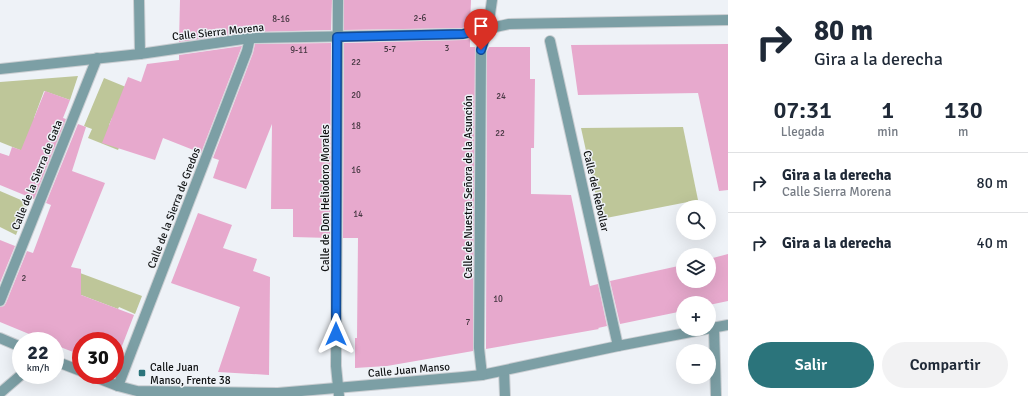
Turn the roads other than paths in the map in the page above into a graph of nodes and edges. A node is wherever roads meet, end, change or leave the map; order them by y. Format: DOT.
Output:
graph roads {
  1 [pos="139,0"];
  2 [pos="338,0"];
  3 [pos="492,0"];
  4 [pos="728,20"];
  5 [pos="488,28"];
  6 [pos="337,37"];
  7 [pos="250,38"];
  8 [pos="550,42"];
  9 [pos="140,54"];
  10 [pos="97,58"];
  11 [pos="0,69"];
  12 [pos="0,301"];
  13 [pos="728,325"];
  14 [pos="716,328"];
  15 [pos="676,336"];
  16 [pos="714,336"];
  17 [pos="0,338"];
  18 [pos="12,343"];
  19 [pos="618,346"];
  20 [pos="504,371"];
  21 [pos="482,375"];
  22 [pos="12,383"];
  23 [pos="113,384"];
  24 [pos="118,386"];
  25 [pos="338,392"];
  26 [pos="0,393"];
  27 [pos="505,396"];
  28 [pos="716,396"];
  1 -- 9 [label="street"];
  2 -- 6 [label="street, Calle de Don Heliodoro Morales"];
  3 -- 5 [label="street, Calle de Nuestra Señora de la Asunción"];
  4 -- 5 [label="street, Calle Sierra Morena"];
  5 -- 6 [label="street, Calle Sierra Morena"];
  5 -- 21 [label="street, Calle de Nuestra Señora de la Asunción"];
  6 -- 7 [label="street, Calle Sierra Morena"];
  6 -- 25 [label="street, Calle de Don Heliodoro Morales"];
  7 -- 9 [label="street, Calle Sierra Morena"];
  7 -- 24 [label="street, Calle de la Sierra de Gredos"];
  8 -- 19 [label="street, Calle del Rebollar"];
  9 -- 10 [label="street, Calle Sierra Morena"];
  10 -- 11 [label="street, Calle Sierra Morena"];
  10 -- 12 [label="street, Calle de la Sierra de Gata"];
  13 -- 14 [label="street, Calle Juan Manso"];
  15 -- 19 [label="street, Calle Juan Manso"];
  16 -- 28 [label="street"];
  17 -- 18 [label="street"];
  19 -- 20 [label="street, Calle Juan Manso"];
  20 -- 21 [label="street, Calle Juan Manso"];
  20 -- 27 [label="street"];
  21 -- 25 [label="street, Calle Juan Manso"];
  22 -- 26 [label="street"];
  23 -- 24 [label="street, Calle Juan Manso"];
  24 -- 25 [label="street, Calle Juan Manso"];
}
